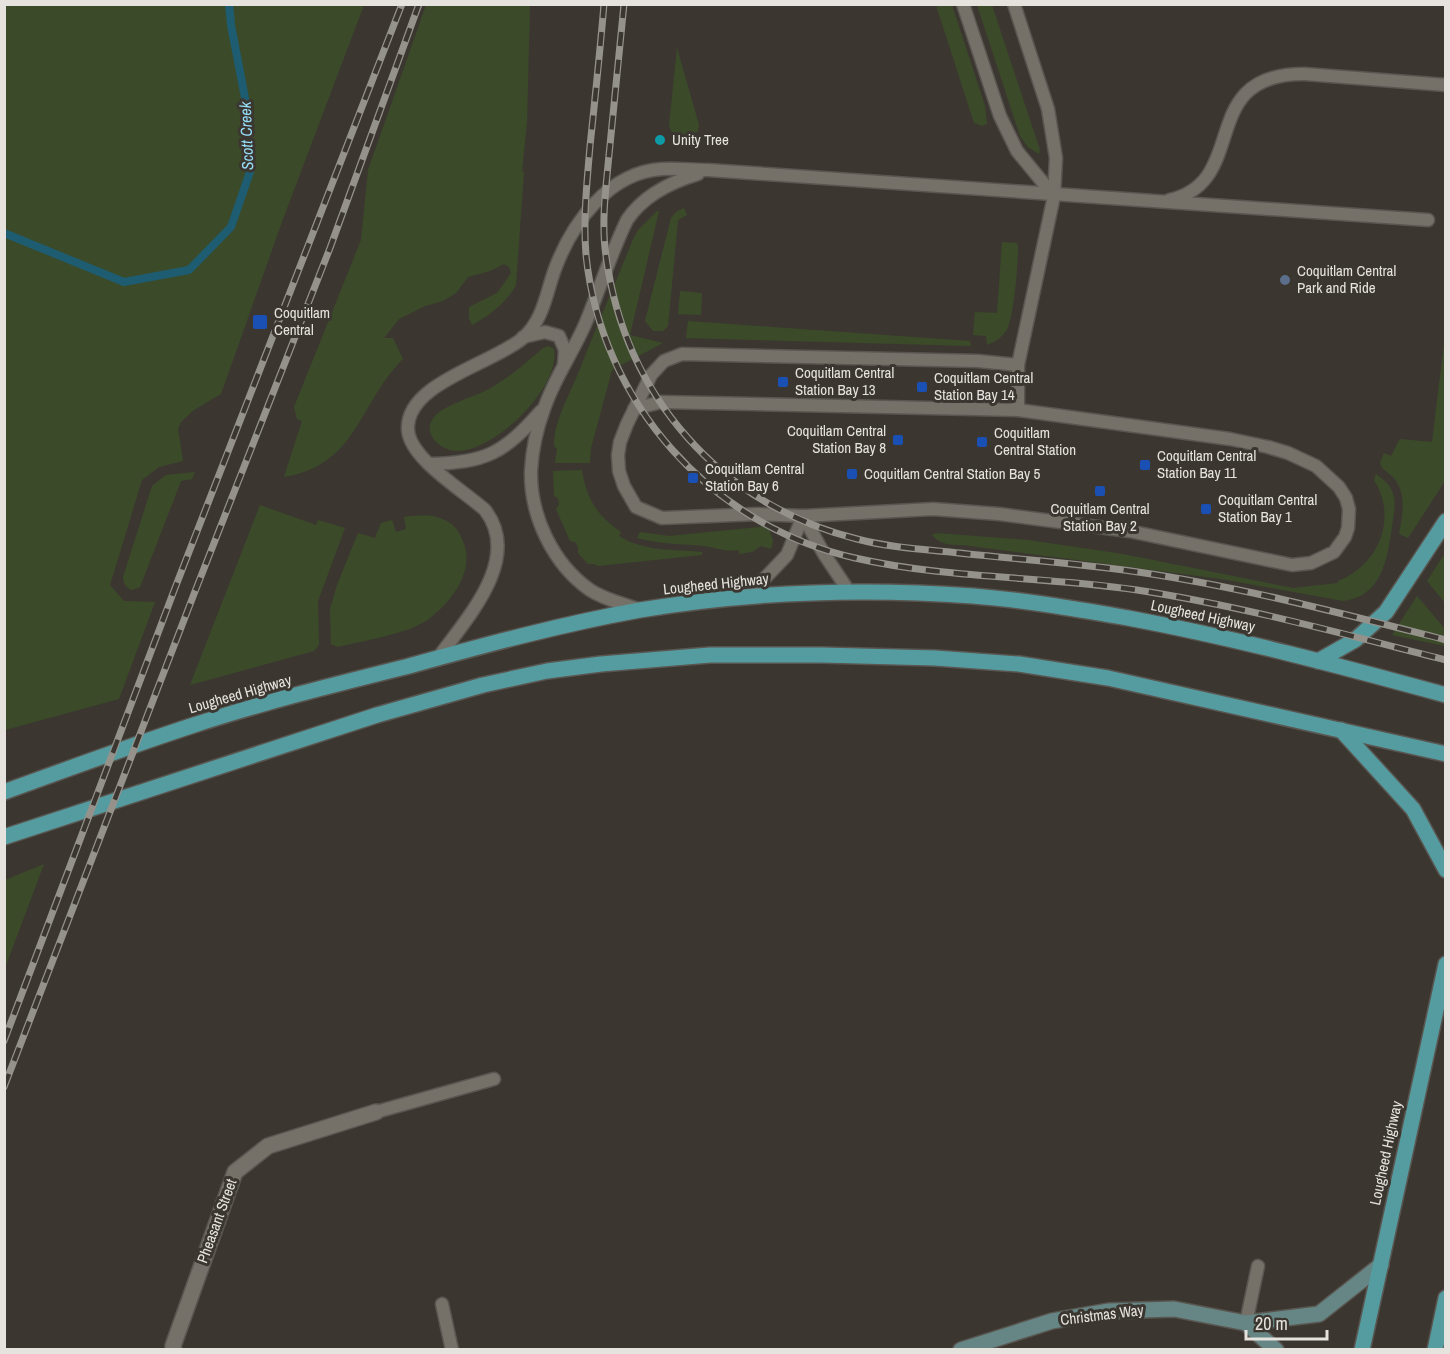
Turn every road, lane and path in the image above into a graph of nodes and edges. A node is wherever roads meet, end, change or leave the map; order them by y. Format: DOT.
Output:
graph roads {
  1 [pos="963,4"];
  2 [pos="1014,4"];
  3 [pos="1446,86"];
  4 [pos="708,170"];
  5 [pos="1054,196"];
  6 [pos="1161,201"];
  7 [pos="1428,220"];
  8 [pos="524,338"];
  9 [pos="1018,365"];
  10 [pos="563,368"];
  11 [pos="544,408"];
  12 [pos="634,410"];
  13 [pos="1018,410"];
  14 [pos="429,464"];
  15 [pos="803,516"];
  16 [pos="1446,521"];
  17 [pos="850,592"];
  18 [pos="726,599"];
  19 [pos="642,610"];
  20 [pos="438,658"];
  21 [pos="1318,660"];
  22 [pos="1446,695"];
  23 [pos="1341,730"];
  24 [pos="1446,754"];
  25 [pos="4,792"];
  26 [pos="4,837"];
  27 [pos="1446,870"];
  28 [pos="1446,964"];
  29 [pos="494,1079"];
  30 [pos="376,1112"];
  31 [pos="1380,1265"];
  32 [pos="1258,1266"];
  33 [pos="1446,1298"];
  34 [pos="442,1304"];
  35 [pos="1246,1323"];
  36 [pos="174,1350"];
  37 [pos="452,1350"];
  38 [pos="961,1350"];
  39 [pos="1276,1350"];
  40 [pos="1362,1350"];
  41 [pos="1435,1350"];
  1 -- 5 [label="lane"];
  2 -- 5 [label="lane"];
  3 -- 6 [label="lane"];
  4 -- 5 [label="lane"];
  4 -- 8 [label="lane"];
  4 -- 10 [label="lane"];
  5 -- 6 [label="lane"];
  5 -- 9 [label="lane"];
  6 -- 7 [label="lane"];
  8 -- 10 [label="lane"];
  8 -- 14 [label="lane"];
  9 -- 12 [label="lane"];
  9 -- 13 [label="lane"];
  10 -- 11 [label="lane"];
  11 -- 14 [label="lane"];
  11 -- 19 [label="lane"];
  12 -- 13 [label="lane"];
  12 -- 15 [label="lane"];
  13 -- 15 [label="lane"];
  14 -- 20 [label="lane"];
  15 -- 17 [label="lane"];
  15 -- 18 [label="lane"];
  16 -- 21 [label="main road"];
  17 -- 18 [label="main road, Lougheed Highway"];
  17 -- 21 [label="main road, Lougheed Highway"];
  18 -- 19 [label="main road, Lougheed Highway"];
  19 -- 20 [label="main road, Lougheed Highway"];
  20 -- 25 [label="main road, Lougheed Highway"];
  21 -- 22 [label="main road, Lougheed Highway"];
  23 -- 24 [label="main road"];
  23 -- 26 [label="main road"];
  23 -- 27 [label="main road"];
  28 -- 31 [label="main road, Lougheed Highway"];
  29 -- 30 [label="lane"];
  30 -- 36 [label="street, Pheasant Street"];
  31 -- 35 [label="street, Christmas Way"];
  31 -- 40 [label="main road, Lougheed Highway"];
  32 -- 35 [label="lane"];
  33 -- 41 [label="main road"];
  34 -- 37 [label="lane"];
  35 -- 38 [label="street, Christmas Way"];
  35 -- 39 [label="street"];
}
